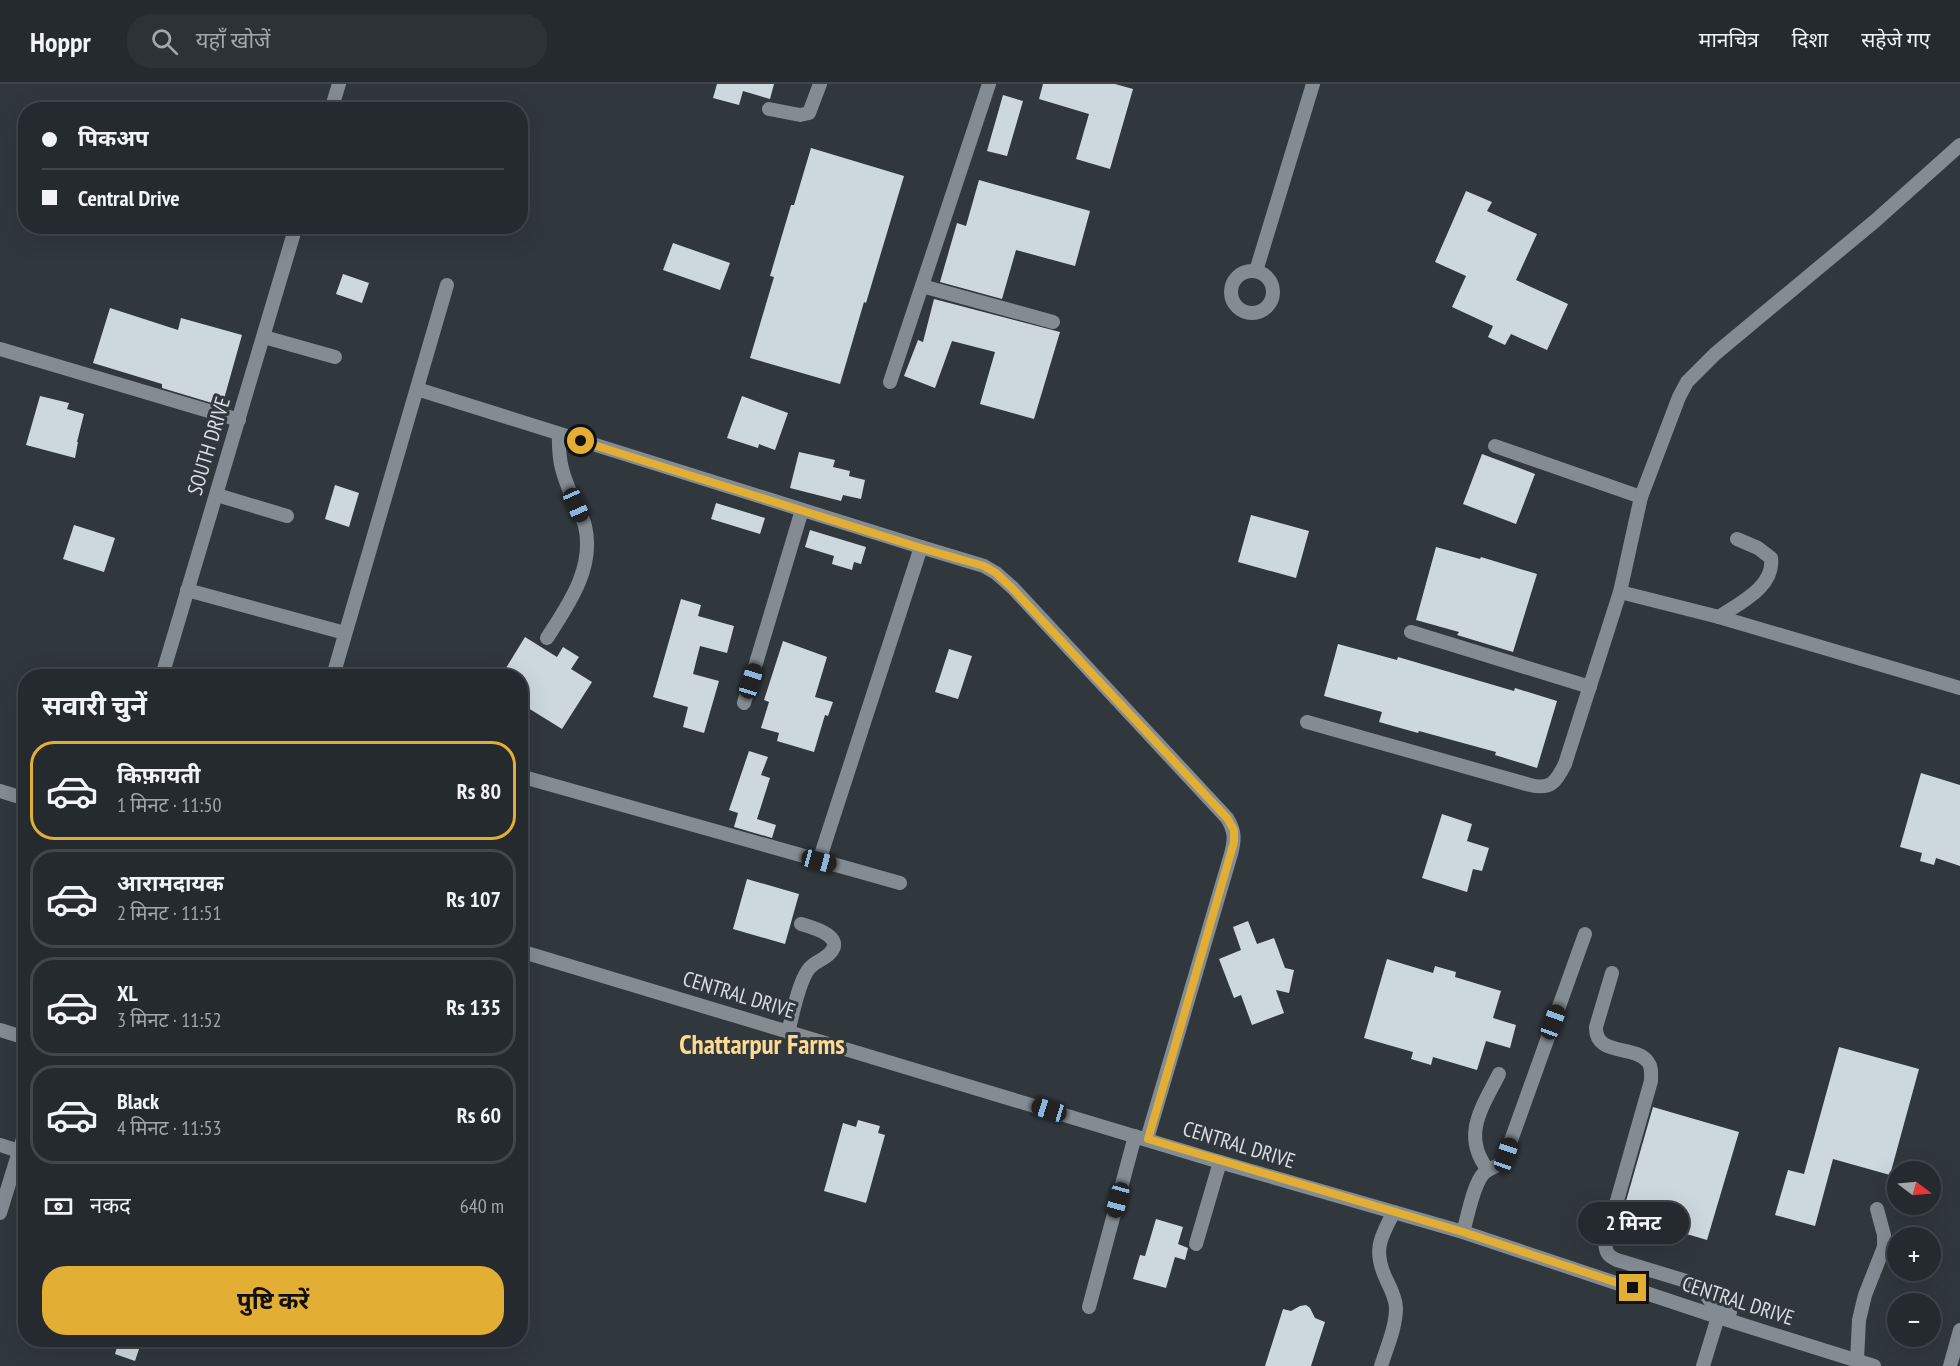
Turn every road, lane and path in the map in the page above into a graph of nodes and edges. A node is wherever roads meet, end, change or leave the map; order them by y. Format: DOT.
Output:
graph roads {
  1 [pos="339,84"];
  2 [pos="820,84"];
  3 [pos="989,84"];
  4 [pos="1314,84"];
  5 [pos="333,102"];
  6 [pos="769,109"];
  7 [pos="1960,145"];
  8 [pos="294,234"];
  9 [pos="1256,271"];
  10 [pos="447,285"];
  11 [pos="922,286"];
  12 [pos="1053,322"];
  13 [pos="264,337"];
  14 [pos="0,349"];
  15 [pos="335,357"];
  16 [pos="890,382"];
  17 [pos="417,389"];
  18 [pos="239,420"];
  19 [pos="559,434"];
  20 [pos="1495,446"];
  21 [pos="217,495"];
  22 [pos="1641,497"];
  23 [pos="802,510"];
  24 [pos="287,516"];
  25 [pos="1737,539"];
  26 [pos="921,548"];
  27 [pos="188,590"];
  28 [pos="1620,592"];
  29 [pos="1719,617"];
  30 [pos="1411,632"];
  31 [pos="345,633"];
  32 [pos="547,638"];
  33 [pos="164,669"];
  34 [pos="335,669"];
  35 [pos="1590,687"];
  36 [pos="1960,688"];
  37 [pos="744,703"];
  38 [pos="1307,722"];
  39 [pos="528,778"];
  40 [pos="0,791"];
  41 [pos="18,797"];
  42 [pos="819,861"];
  43 [pos="900,883"];
  44 [pos="801,924"];
  45 [pos="1585,934"];
  46 [pos="528,953"];
  47 [pos="1612,973"];
  48 [pos="0,1030"];
  49 [pos="788,1032"];
  50 [pos="18,1036"];
  51 [pos="1499,1074"];
  52 [pos="1142,1138"];
  53 [pos="0,1145"];
  54 [pos="18,1151"];
  55 [pos="18,1154"];
  56 [pos="1220,1162"];
  57 [pos="1488,1170"];
  58 [pos="1877,1209"];
  59 [pos="1394,1212"];
  60 [pos="0,1213"];
  61 [pos="1463,1232"];
  62 [pos="1196,1244"];
  63 [pos="1089,1307"];
  64 [pos="1718,1317"];
  65 [pos="1754,1328"];
  66 [pos="1960,1330"];
  67 [pos="1857,1360"];
  68 [pos="1381,1366"];
  69 [pos="1702,1366"];
  70 [pos="1874,1366"];
  71 [pos="1950,1366"];
  1 -- 5 [label="street"];
  2 -- 6 [label="street"];
  3 -- 11 [label="street"];
  4 -- 9 [label="street"];
  7 -- 22 [label="street"];
  8 -- 13 [label="street, SOUTH DRIVE"];
  10 -- 17 [label="street"];
  11 -- 12 [label="street"];
  11 -- 16 [label="street"];
  13 -- 15 [label="street"];
  13 -- 18 [label="street, SOUTH DRIVE"];
  14 -- 18 [label="street"];
  17 -- 19 [label="street"];
  17 -- 31 [label="street"];
  18 -- 21 [label="street, SOUTH DRIVE"];
  19 -- 23 [label="street"];
  19 -- 32 [label="street"];
  20 -- 22 [label="street"];
  21 -- 24 [label="street"];
  21 -- 27 [label="street, SOUTH DRIVE"];
  22 -- 28 [label="street"];
  23 -- 26 [label="street"];
  23 -- 37 [label="street"];
  25 -- 29 [label="street"];
  26 -- 42 [label="street"];
  26 -- 52 [label="street"];
  27 -- 31 [label="street"];
  27 -- 33 [label="street, SOUTH DRIVE"];
  28 -- 29 [label="street"];
  28 -- 35 [label="street"];
  29 -- 36 [label="street"];
  30 -- 35 [label="street"];
  31 -- 34 [label="street"];
  35 -- 38 [label="street"];
  39 -- 42 [label="street"];
  40 -- 41 [label="street"];
  42 -- 43 [label="street"];
  44 -- 49 [label="street"];
  45 -- 57 [label="street"];
  46 -- 49 [label="street, CENTRAL DRIVE"];
  47 -- 65 [label="street"];
  48 -- 50 [label="street"];
  49 -- 52 [label="street, CENTRAL DRIVE"];
  51 -- 57 [label="street"];
  52 -- 56 [label="street, CENTRAL DRIVE"];
  52 -- 63 [label="street"];
  53 -- 54 [label="street"];
  55 -- 60 [label="street"];
  56 -- 59 [label="street, CENTRAL DRIVE"];
  56 -- 62 [label="street"];
  57 -- 61 [label="street"];
  58 -- 67 [label="street"];
  59 -- 61 [label="street, CENTRAL DRIVE"];
  59 -- 68 [label="street"];
  61 -- 64 [label="street, CENTRAL DRIVE"];
  64 -- 65 [label="street, CENTRAL DRIVE"];
  64 -- 69 [label="street"];
  65 -- 67 [label="street, CENTRAL DRIVE"];
  66 -- 71 [label="street"];
  67 -- 70 [label="street, CENTRAL DRIVE"];
}
